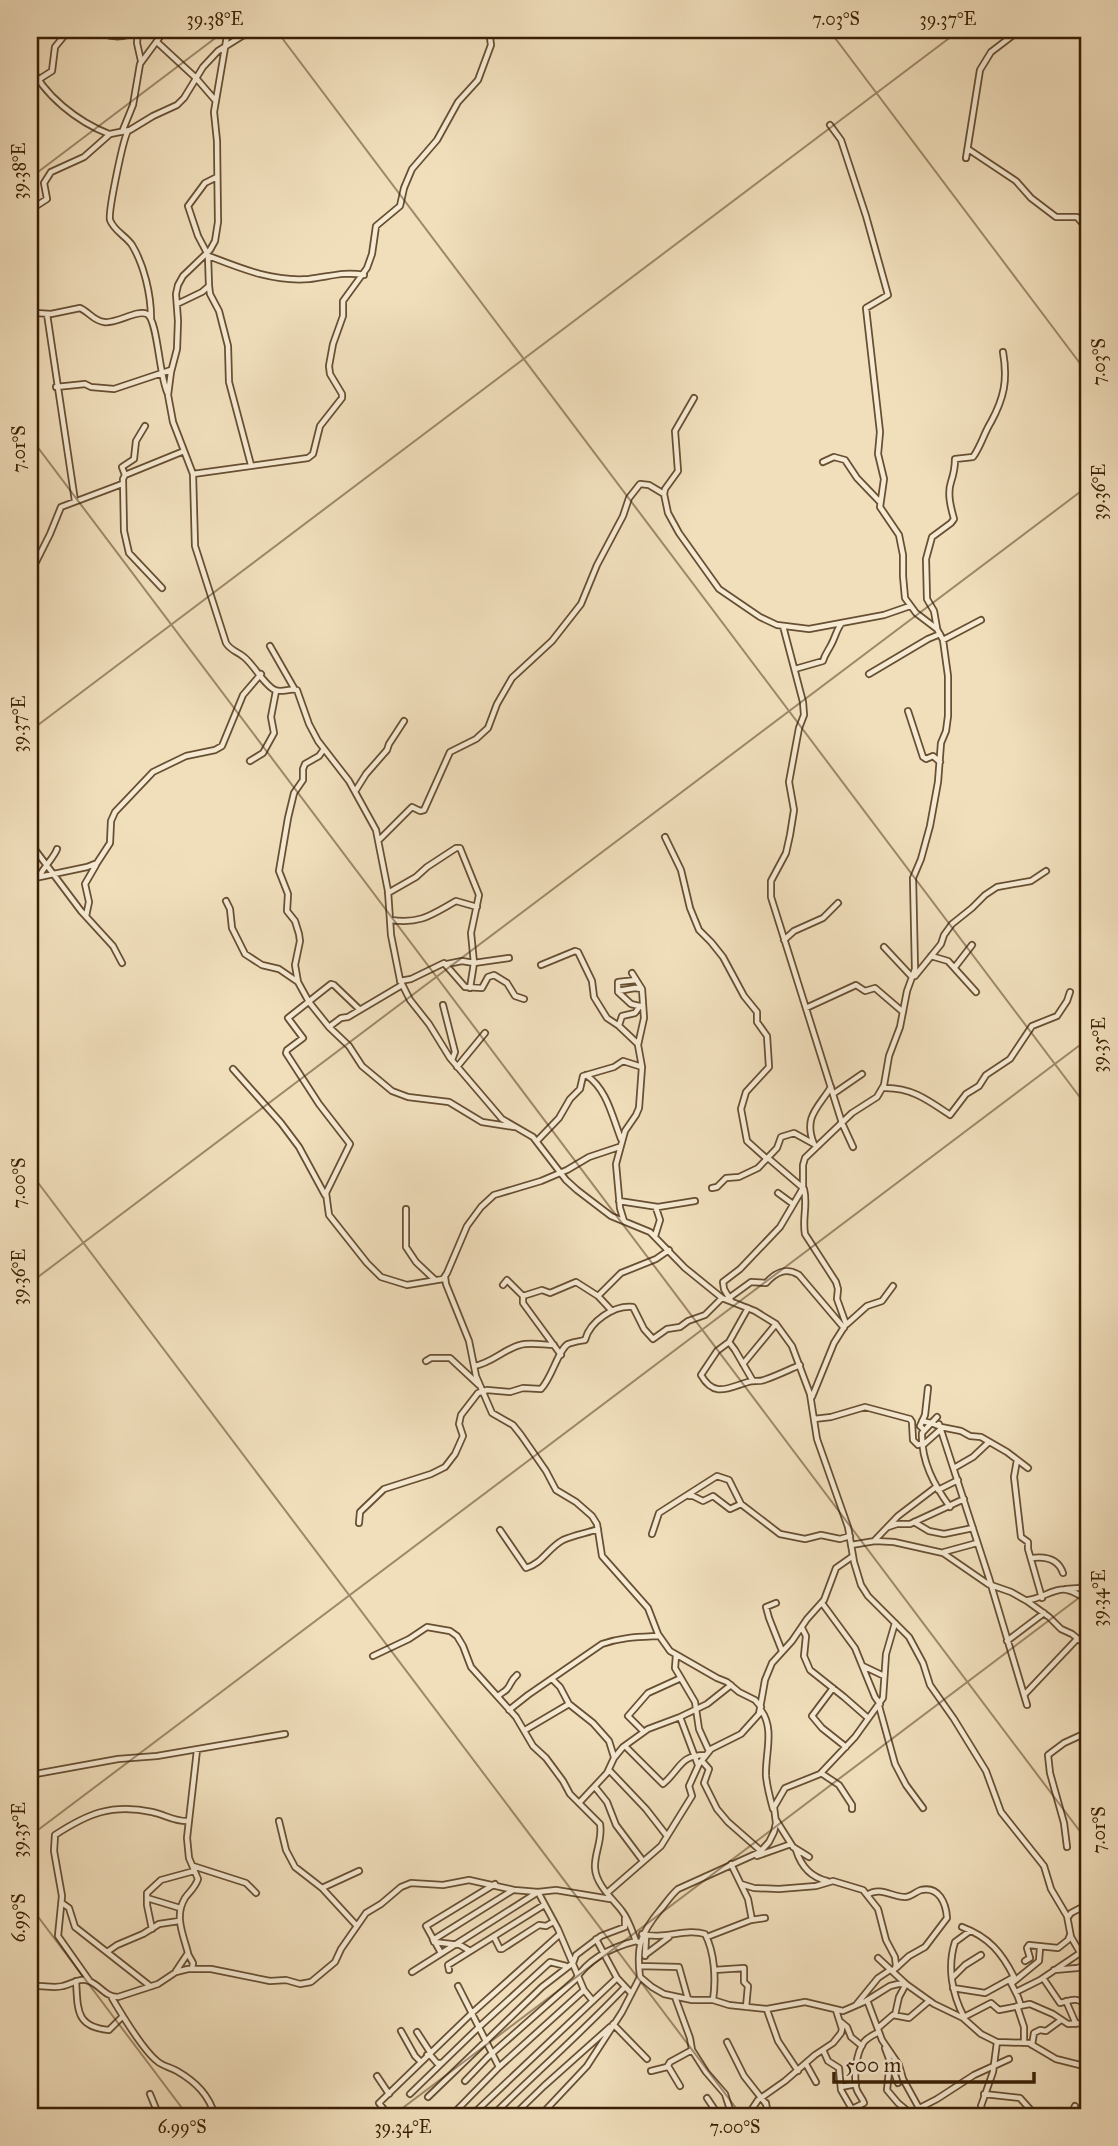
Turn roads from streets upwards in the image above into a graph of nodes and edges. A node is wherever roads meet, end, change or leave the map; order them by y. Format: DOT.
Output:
graph roads {
  1 [pos="69,30"];
  2 [pos="94,30"];
  3 [pos="137,30"];
  4 [pos="164,30"];
  5 [pos="228,30"];
  6 [pos="265,30"];
  7 [pos="489,30"];
  8 [pos="1015,30"];
  9 [pos="244,33"];
  10 [pos="157,42"];
  11 [pos="227,44"];
  12 [pos="141,62"];
  13 [pos="30,64"];
  14 [pos="195,78"];
  15 [pos="38,80"];
  16 [pos="215,100"];
  17 [pos="830,125"];
  18 [pos="125,131"];
  19 [pos="110,135"];
  20 [pos="968,149"];
  21 [pos="966,158"];
  22 [pos="217,177"];
  23 [pos="30,210"];
  24 [pos="1088,230"];
  25 [pos="207,255"];
  26 [pos="364,275"];
  27 [pos="209,286"];
  28 [pos="177,304"];
  29 [pos="47,314"];
  30 [pos="30,315"];
  31 [pos="151,318"];
  32 [pos="1003,352"];
  33 [pos="171,370"];
  34 [pos="161,374"];
  35 [pos="56,387"];
  36 [pos="168,395"];
  37 [pos="694,398"];
  38 [pos="145,426"];
  39 [pos="184,451"];
  40 [pos="823,462"];
  41 [pos="251,466"];
  42 [pos="193,474"];
  43 [pos="125,475"];
  44 [pos="122,484"];
  45 [pos="664,494"];
  46 [pos="75,501"];
  47 [pos="880,503"];
  48 [pos="36,562"];
  49 [pos="162,588"];
  50 [pos="910,606"];
  51 [pos="981,620"];
  52 [pos="843,622"];
  53 [pos="783,626"];
  54 [pos="938,630"];
  55 [pos="943,640"];
  56 [pos="270,646"];
  57 [pos="795,670"];
  58 [pos="261,674"];
  59 [pos="869,674"];
  60 [pos="295,688"];
  61 [pos="276,691"];
  62 [pos="908,711"];
  63 [pos="404,721"];
  64 [pos="324,749"];
  65 [pos="250,761"];
  66 [pos="940,762"];
  67 [pos="355,791"];
  68 [pos="665,837"];
  69 [pos="380,839"];
  70 [pos="30,843"];
  71 [pos="57,849"];
  72 [pos="99,862"];
  73 [pos="46,863"];
  74 [pos="1046,871"];
  75 [pos="53,873"];
  76 [pos="40,875"];
  77 [pos="30,879"];
  78 [pos="388,893"];
  79 [pos="226,901"];
  80 [pos="838,903"];
  81 [pos="477,907"];
  82 [pos="86,916"];
  83 [pos="391,920"];
  84 [pos="784,941"];
  85 [pos="972,945"];
  86 [pos="884,947"];
  87 [pos="930,956"];
  88 [pos="509,958"];
  89 [pos="474,962"];
  90 [pos="122,963"];
  91 [pos="447,964"];
  92 [pos="541,965"];
  93 [pos="955,967"];
  94 [pos="632,973"];
  95 [pos="912,978"];
  96 [pos="637,980"];
  97 [pos="298,982"];
  98 [pos="401,983"];
  99 [pos="470,988"];
  100 [pos="642,989"];
  101 [pos="618,991"];
  102 [pos="976,992"];
  103 [pos="1070,992"];
  104 [pos="524,999"];
  105 [pos="309,1002"];
  106 [pos="443,1005"];
  107 [pos="642,1007"];
  108 [pos="806,1008"];
  109 [pos="359,1009"];
  110 [pos="903,1012"];
  111 [pos="618,1026"];
  112 [pos="329,1027"];
  113 [pos="485,1033"];
  114 [pos="638,1045"];
  115 [pos="452,1060"];
  116 [pos="457,1067"];
  117 [pos="642,1067"];
  118 [pos="233,1069"];
  119 [pos="862,1074"];
  120 [pos="586,1075"];
  121 [pos="831,1087"];
  122 [pos="883,1088"];
  123 [pos="833,1094"];
  124 [pos="842,1123"];
  125 [pos="514,1127"];
  126 [pos="622,1140"];
  127 [pos="537,1141"];
  128 [pos="815,1146"];
  129 [pos="619,1147"];
  130 [pos="853,1147"];
  131 [pos="767,1159"];
  132 [pos="560,1172"];
  133 [pos="803,1187"];
  134 [pos="712,1188"];
  135 [pos="778,1193"];
  136 [pos="326,1195"];
  137 [pos="619,1201"];
  138 [pos="695,1202"];
  139 [pos="793,1204"];
  140 [pos="656,1207"];
  141 [pos="406,1209"];
  142 [pos="625,1221"];
  143 [pos="655,1237"];
  144 [pos="669,1250"];
  145 [pos="445,1276"];
  146 [pos="435,1280"];
  147 [pos="503,1285"];
  148 [pos="894,1286"];
  149 [pos="523,1296"];
  150 [pos="598,1296"];
  151 [pos="728,1299"];
  152 [pos="748,1308"];
  153 [pos="612,1311"];
  154 [pos="776,1324"];
  155 [pos="845,1326"];
  156 [pos="729,1342"];
  157 [pos="554,1345"];
  158 [pos="561,1355"];
  159 [pos="426,1361"];
  160 [pos="743,1364"];
  161 [pos="474,1366"];
  162 [pos="800,1366"];
  163 [pos="753,1381"];
  164 [pos="481,1388"];
  165 [pos="928,1388"];
  166 [pos="811,1398"];
  167 [pos="937,1417"];
  168 [pos="814,1419"];
  169 [pos="922,1421"];
  170 [pos="931,1423"];
  171 [pos="940,1427"];
  172 [pos="924,1430"];
  173 [pos="989,1442"];
  174 [pos="923,1444"];
  175 [pos="1017,1460"];
  176 [pos="954,1468"];
  177 [pos="1028,1468"];
  178 [pos="958,1480"];
  179 [pos="937,1488"];
  180 [pos="688,1496"];
  181 [pos="964,1499"];
  182 [pos="741,1504"];
  183 [pos="950,1507"];
  184 [pos="914,1522"];
  185 [pos="359,1523"];
  186 [pos="888,1527"];
  187 [pos="973,1528"];
  188 [pos="598,1529"];
  189 [pos="500,1530"];
  190 [pos="652,1534"];
  191 [pos="850,1536"];
  192 [pos="875,1541"];
  193 [pos="977,1543"];
  194 [pos="851,1545"];
  195 [pos="943,1553"];
  196 [pos="853,1556"];
  197 [pos="1031,1558"];
  198 [pos="1063,1573"];
  199 [pos="1088,1584"];
  200 [pos="991,1585"];
  201 [pos="1065,1589"];
  202 [pos="1042,1598"];
  203 [pos="1088,1599"];
  204 [pos="1027,1601"];
  205 [pos="821,1603"];
  206 [pos="776,1604"];
  207 [pos="1044,1613"];
  208 [pos="897,1624"];
  209 [pos="802,1628"];
  210 [pos="659,1636"];
  211 [pos="1077,1639"];
  212 [pos="1007,1641"];
  213 [pos="1088,1647"];
  214 [pos="782,1651"];
  215 [pos="676,1655"];
  216 [pos="373,1656"];
  217 [pos="863,1666"];
  218 [pos="517,1675"];
  219 [pos="884,1676"];
  220 [pos="681,1678"];
  221 [pos="552,1679"];
  222 [pos="731,1685"];
  223 [pos="834,1688"];
  224 [pos="1024,1695"];
  225 [pos="498,1697"];
  226 [pos="569,1704"];
  227 [pos="880,1705"];
  228 [pos="1027,1705"];
  229 [pos="761,1708"];
  230 [pos="697,1709"];
  231 [pos="509,1710"];
  232 [pos="680,1717"];
  233 [pos="868,1718"];
  234 [pos="525,1730"];
  235 [pos="644,1732"];
  236 [pos="1088,1732"];
  237 [pos="285,1734"];
  238 [pos="625,1746"];
  239 [pos="846,1747"];
  240 [pos="197,1750"];
  241 [pos="694,1755"];
  242 [pos="614,1758"];
  243 [pos="704,1758"];
  244 [pos="609,1770"];
  245 [pos="821,1773"];
  246 [pos="30,1775"];
  247 [pos="595,1787"];
  248 [pos="579,1803"];
  249 [pos="923,1808"];
  250 [pos="852,1809"];
  251 [pos="775,1816"];
  252 [pos="189,1821"];
  253 [pos="279,1821"];
  254 [pos="667,1836"];
  255 [pos="790,1844"];
  256 [pos="1067,1847"];
  257 [pos="795,1849"];
  258 [pos="761,1850"];
  259 [pos="753,1856"];
  260 [pos="810,1857"];
  261 [pos="643,1861"];
  262 [pos="731,1864"];
  263 [pos="193,1869"];
  264 [pos="359,1871"];
  265 [pos="830,1881"];
  266 [pos="495,1884"];
  267 [pos="741,1884"];
  268 [pos="322,1888"];
  269 [pos="514,1890"];
  270 [pos="538,1892"];
  271 [pos="256,1893"];
  272 [pos="607,1893"];
  273 [pos="867,1895"];
  274 [pos="147,1898"];
  275 [pos="610,1899"];
  276 [pos="62,1902"];
  277 [pos="1088,1904"];
  278 [pos="544,1905"];
  279 [pos="180,1908"];
  280 [pos="626,1917"];
  281 [pos="765,1918"];
  282 [pos="1068,1918"];
  283 [pos="752,1920"];
  284 [pos="179,1921"];
  285 [pos="553,1922"];
  286 [pos="356,1925"];
  287 [pos="962,1927"];
  288 [pos="152,1929"];
  289 [pos="971,1930"];
  290 [pos="1070,1934"];
  291 [pos="559,1935"];
  292 [pos="644,1935"];
  293 [pos="671,1935"];
  294 [pos="439,1937"];
  295 [pos="494,1937"];
  296 [pos="707,1937"];
  297 [pos="596,1939"];
  298 [pos="433,1941"];
  299 [pos="638,1942"];
  300 [pos="444,1943"];
  301 [pos="454,1944"];
  302 [pos="1040,1948"];
  303 [pos="107,1952"];
  304 [pos="471,1952"];
  305 [pos="604,1952"];
  306 [pos="188,1953"];
  307 [pos="441,1953"];
  308 [pos="1080,1953"];
  309 [pos="981,1955"];
  310 [pos="642,1957"];
  311 [pos="878,1958"];
  312 [pos="1025,1961"];
  313 [pos="570,1965"];
  314 [pos="639,1966"];
  315 [pos="1088,1966"];
  316 [pos="192,1969"];
  317 [pos="449,1970"];
  318 [pos="714,1970"];
  319 [pos="893,1970"];
  320 [pos="1053,1970"];
  321 [pos="176,1972"];
  322 [pos="412,1972"];
  323 [pos="578,1976"];
  324 [pos="640,1977"];
  325 [pos="953,1977"];
  326 [pos="617,1978"];
  327 [pos="1043,1978"];
  328 [pos="76,1981"];
  329 [pos="90,1981"];
  330 [pos="1011,1982"];
  331 [pos="906,1984"];
  332 [pos="151,1986"];
  333 [pos="458,1986"];
  334 [pos="30,1987"];
  335 [pos="625,1987"];
  336 [pos="953,1988"];
  337 [pos="584,1990"];
  338 [pos="989,1991"];
  339 [pos="1016,1992"];
  340 [pos="631,1993"];
  341 [pos="112,1997"];
  342 [pos="675,1997"];
  343 [pos="688,1999"];
  344 [pos="713,2000"];
  345 [pos="867,2000"];
  346 [pos="593,2001"];
  347 [pos="929,2001"];
  348 [pos="1066,2001"];
  349 [pos="991,2003"];
  350 [pos="856,2006"];
  351 [pos="1019,2006"];
  352 [pos="746,2007"];
  353 [pos="1088,2007"];
  354 [pos="766,2009"];
  355 [pos="835,2009"];
  356 [pos="472,2013"];
  357 [pos="895,2015"];
  358 [pos="123,2016"];
  359 [pos="964,2018"];
  360 [pos="1062,2020"];
  361 [pos="840,2021"];
  362 [pos="1088,2023"];
  363 [pos="1076,2024"];
  364 [pos="612,2026"];
  365 [pos="479,2027"];
  366 [pos="878,2030"];
  367 [pos="401,2031"];
  368 [pos="417,2032"];
  369 [pos="486,2040"];
  370 [pos="882,2040"];
  371 [pos="727,2042"];
  372 [pos="998,2042"];
  373 [pos="1024,2042"];
  374 [pos="1032,2045"];
  375 [pos="862,2046"];
  376 [pos="692,2050"];
  377 [pos="823,2050"];
  378 [pos="428,2054"];
  379 [pos="492,2054"];
  380 [pos="647,2059"];
  381 [pos="1009,2059"];
  382 [pos="421,2061"];
  383 [pos="890,2061"];
  384 [pos="442,2063"];
  385 [pos="806,2064"];
  386 [pos="668,2066"];
  387 [pos="994,2066"];
  388 [pos="499,2067"];
  389 [pos="1088,2067"];
  390 [pos="651,2071"];
  391 [pos="797,2071"];
  392 [pos="377,2076"];
  393 [pos="465,2081"];
  394 [pos="816,2082"];
  395 [pos="898,2083"];
  396 [pos="856,2084"];
  397 [pos="680,2086"];
  398 [pos="841,2087"];
  399 [pos="767,2093"];
  400 [pos="150,2094"];
  401 [pos="389,2094"];
  402 [pos="410,2094"];
  403 [pos="984,2094"];
  404 [pos="428,2097"];
  405 [pos="707,2098"];
  406 [pos="761,2098"];
  407 [pos="766,2104"];
  408 [pos="1075,2106"];
  409 [pos="919,2108"];
  410 [pos="852,2109"];
  411 [pos="910,2113"];
  412 [pos="750,2114"];
  413 [pos="159,2116"];
  414 [pos="215,2116"];
  415 [pos="389,2116"];
  416 [pos="451,2116"];
  417 [pos="471,2116"];
  418 [pos="492,2116"];
  419 [pos="513,2116"];
  420 [pos="540,2116"];
  421 [pos="614,2116"];
  422 [pos="620,2116"];
  423 [pos="719,2116"];
  424 [pos="733,2116"];
  425 [pos="744,2116"];
  426 [pos="768,2116"];
  427 [pos="856,2116"];
  428 [pos="904,2116"];
  429 [pos="984,2116"];
  430 [pos="1036,2116"];
  431 [pos="1070,2116"];
  1 -- 15 [label="street"];
  2 -- 3 [label="street"];
  3 -- 12 [label="street"];
  4 -- 10 [label="street"];
  5 -- 11 [label="street"];
  6 -- 9 [label="street"];
  7 -- 26 [label="street"];
  8 -- 20 [label="street"];
  9 -- 11 [label="street"];
  10 -- 12 [label="street"];
  10 -- 14 [label="street"];
  11 -- 14 [label="street"];
  11 -- 16 [label="street"];
  12 -- 18 [label="street"];
  13 -- 15 [label="street"];
  14 -- 16 [label="street"];
  14 -- 18 [label="street"];
  15 -- 19 [label="street"];
  16 -- 22 [label="street"];
  17 -- 47 [label="street"];
  18 -- 19 [label="street"];
  18 -- 31 [label="street"];
  19 -- 23 [label="street"];
  20 -- 21 [label="street"];
  20 -- 24 [label="street"];
  22 -- 25 [label="street"];
  22 -- 25 [label="street"];
  25 -- 26 [label="street"];
  25 -- 27 [label="street"];
  25 -- 28 [label="street"];
  26 -- 41 [label="street"];
  27 -- 28 [label="street"];
  27 -- 41 [label="street"];
  28 -- 33 [label="street"];
  29 -- 30 [label="street"];
  29 -- 31 [label="street"];
  29 -- 35 [label="street"];
  31 -- 34 [label="street"];
  32 -- 54 [label="street"];
  33 -- 34 [label="street"];
  33 -- 36 [label="street"];
  34 -- 35 [label="street"];
  34 -- 36 [label="street"];
  35 -- 46 [label="street"];
  36 -- 39 [label="street"];
  37 -- 45 [label="street"];
  38 -- 43 [label="street"];
  39 -- 42 [label="street"];
  39 -- 43 [label="street"];
  40 -- 47 [label="street"];
  41 -- 42 [label="street"];
  42 -- 58 [label="street"];
  43 -- 44 [label="street"];
  44 -- 46 [label="street"];
  44 -- 49 [label="street"];
  45 -- 53 [label="street"];
  45 -- 69 [label="street"];
  46 -- 48 [label="street"];
  47 -- 50 [label="street"];
  50 -- 52 [label="street"];
  50 -- 54 [label="street"];
  51 -- 55 [label="street"];
  52 -- 53 [label="street"];
  52 -- 57 [label="street"];
  53 -- 57 [label="street"];
  54 -- 55 [label="street"];
  54 -- 59 [label="street"];
  55 -- 66 [label="street"];
  56 -- 60 [label="street"];
  57 -- 84 [label="street"];
  58 -- 61 [label="street"];
  58 -- 72 [label="street"];
  60 -- 61 [label="street"];
  60 -- 64 [label="street"];
  61 -- 65 [label="street"];
  62 -- 66 [label="street"];
  63 -- 67 [label="street"];
  64 -- 67 [label="street"];
  64 -- 97 [label="street"];
  66 -- 95 [label="street"];
  67 -- 69 [label="street"];
  68 -- 131 [label="street"];
  69 -- 78 [label="street"];
  70 -- 73 [label="street"];
  71 -- 73 [label="street"];
  72 -- 75 [label="street"];
  72 -- 82 [label="street"];
  73 -- 75 [label="street"];
  73 -- 76 [label="street"];
  74 -- 87 [label="street"];
  75 -- 76 [label="street"];
  75 -- 82 [label="street"];
  76 -- 77 [label="street"];
  78 -- 81 [label="street"];
  78 -- 83 [label="street"];
  79 -- 97 [label="street"];
  80 -- 84 [label="street"];
  81 -- 83 [label="street"];
  81 -- 89 [label="street"];
  82 -- 90 [label="street"];
  83 -- 98 [label="street"];
  84 -- 108 [label="street"];
  85 -- 93 [label="street"];
  86 -- 95 [label="street"];
  87 -- 93 [label="street"];
  87 -- 95 [label="street"];
  88 -- 89 [label="street"];
  89 -- 91 [label="street"];
  89 -- 99 [label="street"];
  91 -- 98 [label="street"];
  91 -- 99 [label="street"];
  92 -- 111 [label="street"];
  93 -- 102 [label="street"];
  94 -- 96 [label="street"];
  95 -- 110 [label="street"];
  96 -- 100 [label="street"];
  96 -- 101 [label="street"];
  97 -- 105 [label="street"];
  98 -- 109 [label="street"];
  98 -- 115 [label="street"];
  99 -- 104 [label="street"];
  100 -- 101 [label="street"];
  100 -- 107 [label="street"];
  101 -- 107 [label="street"];
  103 -- 122 [label="street"];
  105 -- 109 [label="street"];
  105 -- 112 [label="street"];
  105 -- 136 [label="street"];
  106 -- 115 [label="street"];
  107 -- 111 [label="street"];
  107 -- 114 [label="street"];
  108 -- 110 [label="street"];
  108 -- 121 [label="street"];
  109 -- 112 [label="street"];
  110 -- 122 [label="street"];
  111 -- 114 [label="street"];
  112 -- 125 [label="street"];
  113 -- 116 [label="street"];
  114 -- 117 [label="street"];
  115 -- 116 [label="street"];
  116 -- 125 [label="street"];
  117 -- 120 [label="street"];
  117 -- 126 [label="street"];
  118 -- 136 [label="street"];
  119 -- 123 [label="street"];
  120 -- 126 [label="street"];
  120 -- 127 [label="street"];
  121 -- 123 [label="street"];
  121 -- 128 [label="street"];
  122 -- 124 [label="street"];
  123 -- 124 [label="street"];
  124 -- 128 [label="street"];
  124 -- 130 [label="street"];
  125 -- 127 [label="street"];
  126 -- 129 [label="street"];
  127 -- 132 [label="street"];
  128 -- 131 [label="street"];
  128 -- 133 [label="street"];
  129 -- 132 [label="street"];
  129 -- 137 [label="street"];
  131 -- 133 [label="street"];
  131 -- 134 [label="street"];
  132 -- 142 [label="street"];
  132 -- 145 [label="street"];
  133 -- 139 [label="street"];
  133 -- 155 [label="street"];
  135 -- 139 [label="street"];
  136 -- 146 [label="street"];
  137 -- 140 [label="street"];
  137 -- 142 [label="street"];
  138 -- 140 [label="street"];
  139 -- 151 [label="street"];
  140 -- 143 [label="street"];
  141 -- 146 [label="street"];
  142 -- 143 [label="street"];
  143 -- 144 [label="street"];
  144 -- 150 [label="street"];
  144 -- 151 [label="street"];
  145 -- 146 [label="street"];
  145 -- 161 [label="street"];
  147 -- 149 [label="street"];
  148 -- 155 [label="street"];
  149 -- 150 [label="street"];
  149 -- 157 [label="street"];
  150 -- 153 [label="street"];
  151 -- 152 [label="street"];
  151 -- 153 [label="street"];
  151 -- 155 [label="street"];
  152 -- 154 [label="street"];
  152 -- 156 [label="street"];
  153 -- 158 [label="street"];
  154 -- 160 [label="street"];
  154 -- 162 [label="street"];
  155 -- 166 [label="street"];
  156 -- 160 [label="street"];
  156 -- 163 [label="street"];
  157 -- 158 [label="street"];
  157 -- 161 [label="street"];
  158 -- 164 [label="street"];
  159 -- 164 [label="street"];
  160 -- 163 [label="street"];
  161 -- 164 [label="street"];
  162 -- 163 [label="street"];
  162 -- 166 [label="street"];
  164 -- 185 [label="street"];
  164 -- 188 [label="street"];
  165 -- 169 [label="street"];
  166 -- 168 [label="street"];
  167 -- 170 [label="street"];
  168 -- 174 [label="street"];
  168 -- 191 [label="street"];
  169 -- 170 [label="street"];
  169 -- 172 [label="street"];
  170 -- 171 [label="street"];
  170 -- 172 [label="street"];
  171 -- 173 [label="street"];
  171 -- 174 [label="street"];
  171 -- 176 [label="street"];
  172 -- 174 [label="street"];
  173 -- 175 [label="street"];
  173 -- 176 [label="street"];
  174 -- 179 [label="street"];
  175 -- 177 [label="street"];
  175 -- 197 [label="street"];
  176 -- 178 [label="street"];
  178 -- 179 [label="street"];
  178 -- 181 [label="street"];
  179 -- 183 [label="street"];
  179 -- 186 [label="street"];
  180 -- 182 [label="street"];
  180 -- 182 [label="street"];
  180 -- 190 [label="street"];
  181 -- 183 [label="street"];
  181 -- 187 [label="street"];
  182 -- 191 [label="street"];
  183 -- 184 [label="street"];
  184 -- 186 [label="street"];
  184 -- 187 [label="street"];
  186 -- 192 [label="street"];
  187 -- 193 [label="street"];
  188 -- 189 [label="street"];
  188 -- 210 [label="street"];
  191 -- 194 [label="street"];
  192 -- 194 [label="street"];
  192 -- 195 [label="street"];
  193 -- 195 [label="street"];
  193 -- 200 [label="street"];
  194 -- 196 [label="street"];
  195 -- 200 [label="street"];
  196 -- 205 [label="street"];
  196 -- 208 [label="street"];
  197 -- 198 [label="street"];
  197 -- 202 [label="street"];
  199 -- 201 [label="street"];
  200 -- 204 [label="street"];
  200 -- 212 [label="street"];
  201 -- 202 [label="street"];
  201 -- 203 [label="street"];
  202 -- 204 [label="street"];
  204 -- 207 [label="street"];
  205 -- 209 [label="street"];
  205 -- 217 [label="street"];
  206 -- 214 [label="street"];
  207 -- 211 [label="street"];
  207 -- 212 [label="street"];
  208 -- 219 [label="street"];
  208 -- 282 [label="street"];
  209 -- 214 [label="street"];
  209 -- 223 [label="street"];
  210 -- 215 [label="street"];
  210 -- 221 [label="street"];
  211 -- 213 [label="street"];
  211 -- 224 [label="street"];
  212 -- 224 [label="street"];
  214 -- 229 [label="street"];
  215 -- 220 [label="street"];
  215 -- 222 [label="street"];
  216 -- 225 [label="street"];
  217 -- 219 [label="street"];
  217 -- 227 [label="street"];
  218 -- 225 [label="street"];
  219 -- 227 [label="street"];
  220 -- 230 [label="street"];
  220 -- 235 [label="street"];
  221 -- 226 [label="street"];
  221 -- 231 [label="street"];
  222 -- 229 [label="street"];
  222 -- 230 [label="street"];
  223 -- 233 [label="street"];
  223 -- 239 [label="street"];
  224 -- 228 [label="street"];
  225 -- 231 [label="street"];
  226 -- 234 [label="street"];
  226 -- 242 [label="street"];
  227 -- 233 [label="street"];
  227 -- 249 [label="street"];
  229 -- 243 [label="street"];
  229 -- 251 [label="street"];
  230 -- 232 [label="street"];
  230 -- 243 [label="street"];
  231 -- 234 [label="street"];
  232 -- 235 [label="street"];
  232 -- 241 [label="street"];
  233 -- 239 [label="street"];
  234 -- 248 [label="street"];
  235 -- 238 [label="street"];
  236 -- 256 [label="street"];
  237 -- 240 [label="street"];
  238 -- 241 [label="street"];
  238 -- 242 [label="street"];
  239 -- 245 [label="street"];
  240 -- 246 [label="street"];
  240 -- 252 [label="street"];
  241 -- 243 [label="street"];
  241 -- 243 [label="street"];
  242 -- 244 [label="street"];
  243 -- 254 [label="street"];
  243 -- 258 [label="street"];
  244 -- 247 [label="street"];
  244 -- 254 [label="street"];
  245 -- 250 [label="street"];
  245 -- 251 [label="street"];
  247 -- 248 [label="street"];
  247 -- 261 [label="street"];
  248 -- 272 [label="street"];
  251 -- 255 [label="street"];
  251 -- 258 [label="street"];
  252 -- 263 [label="street"];
  252 -- 276 [label="street"];
  253 -- 268 [label="street"];
  254 -- 261 [label="street"];
  255 -- 257 [label="street"];
  255 -- 259 [label="street"];
  257 -- 260 [label="street"];
  257 -- 265 [label="street"];
  258 -- 259 [label="street"];
  259 -- 262 [label="street"];
  261 -- 272 [label="street"];
  262 -- 267 [label="street"];
  262 -- 292 [label="street"];
  263 -- 271 [label="street"];
  263 -- 274 [label="street"];
  263 -- 279 [label="street"];
  264 -- 268 [label="street"];
  265 -- 267 [label="street"];
  265 -- 273 [label="street"];
  266 -- 269 [label="street"];
  266 -- 286 [label="street"];
  266 -- 298 [label="street"];
  267 -- 283 [label="street"];
  268 -- 286 [label="street"];
  269 -- 270 [label="street"];
  269 -- 294 [label="street"];
  270 -- 275 [label="street"];
  270 -- 278 [label="street"];
  270 -- 301 [label="street"];
  272 -- 275 [label="street"];
  273 -- 319 [label="street"];
  273 -- 319 [label="street"];
  274 -- 279 [label="street"];
  274 -- 288 [label="street"];
  275 -- 280 [label="street"];
  276 -- 303 [label="street"];
  276 -- 329 [label="street"];
  277 -- 282 [label="street"];
  278 -- 285 [label="street"];
  278 -- 295 [label="street"];
  279 -- 284 [label="street"];
  280 -- 297 [label="street"];
  280 -- 299 [label="street"];
  281 -- 283 [label="street"];
  282 -- 290 [label="street"];
  283 -- 296 [label="street"];
  284 -- 288 [label="street"];
  284 -- 306 [label="street"];
  285 -- 291 [label="street"];
  285 -- 295 [label="street"];
  286 -- 316 [label="street"];
  287 -- 289 [label="street"];
  288 -- 303 [label="street"];
  289 -- 325 [label="street"];
  289 -- 330 [label="street"];
  290 -- 302 [label="street"];
  290 -- 308 [label="street"];
  291 -- 313 [label="street"];
  291 -- 356 [label="street"];
  292 -- 293 [label="street"];
  292 -- 299 [label="street"];
  292 -- 310 [label="street"];
  293 -- 296 [label="street"];
  293 -- 310 [label="street"];
  294 -- 298 [label="street"];
  294 -- 300 [label="street"];
  295 -- 304 [label="street"];
  296 -- 318 [label="street"];
  297 -- 305 [label="street"];
  297 -- 313 [label="street"];
  298 -- 300 [label="street"];
  298 -- 307 [label="street"];
  299 -- 305 [label="street"];
  299 -- 310 [label="street"];
  300 -- 301 [label="street"];
  301 -- 304 [label="street"];
  301 -- 307 [label="street"];
  302 -- 312 [label="street"];
  302 -- 330 [label="street"];
  303 -- 332 [label="street"];
  304 -- 317 [label="street"];
  305 -- 323 [label="street"];
  305 -- 326 [label="street"];
  306 -- 316 [label="street"];
  306 -- 321 [label="street"];
  307 -- 322 [label="street"];
  308 -- 315 [label="street"];
  308 -- 320 [label="street"];
  309 -- 325 [label="street"];
  310 -- 314 [label="street"];
  311 -- 319 [label="street"];
  313 -- 323 [label="street"];
  313 -- 365 [label="street"];
  313 -- 369 [label="street"];
  314 -- 324 [label="street"];
  314 -- 343 [label="street"];
  315 -- 320 [label="street"];
  316 -- 321 [label="street"];
  318 -- 344 [label="street"];
  318 -- 352 [label="street"];
  319 -- 331 [label="street"];
  319 -- 350 [label="street"];
  320 -- 327 [label="street"];
  321 -- 332 [label="street"];
  323 -- 337 [label="street"];
  323 -- 379 [label="street"];
  324 -- 340 [label="street"];
  324 -- 342 [label="street"];
  325 -- 336 [label="street"];
  326 -- 335 [label="street"];
  326 -- 346 [label="street"];
  327 -- 339 [label="street"];
  327 -- 348 [label="street"];
  328 -- 329 [label="street"];
  328 -- 334 [label="street"];
  328 -- 358 [label="street"];
  329 -- 341 [label="street"];
  330 -- 338 [label="street"];
  330 -- 339 [label="street"];
  331 -- 345 [label="street"];
  331 -- 347 [label="street"];
  331 -- 357 [label="street"];
  332 -- 341 [label="street"];
  333 -- 356 [label="street"];
  335 -- 340 [label="street"];
  335 -- 418 [label="street"];
  336 -- 338 [label="street"];
  336 -- 359 [label="street"];
  337 -- 346 [label="street"];
  337 -- 388 [label="street"];
  338 -- 349 [label="street"];
  339 -- 351 [label="street"];
  340 -- 364 [label="street"];
  341 -- 358 [label="street"];
  342 -- 343 [label="street"];
  342 -- 376 [label="street"];
  343 -- 344 [label="street"];
  344 -- 352 [label="street"];
  345 -- 350 [label="street"];
  345 -- 366 [label="street"];
  346 -- 417 [label="street"];
  347 -- 357 [label="street"];
  347 -- 359 [label="street"];
  348 -- 353 [label="street"];
  348 -- 363 [label="street"];
  349 -- 351 [label="street"];
  349 -- 359 [label="street"];
  350 -- 355 [label="street"];
  351 -- 360 [label="street"];
  351 -- 373 [label="street"];
  352 -- 354 [label="street"];
  354 -- 355 [label="street"];
  354 -- 391 [label="street"];
  355 -- 361 [label="street"];
  356 -- 365 [label="street"];
  356 -- 378 [label="street"];
  357 -- 366 [label="street"];
  358 -- 414 [label="street"];
  359 -- 372 [label="street"];
  360 -- 363 [label="street"];
  360 -- 374 [label="street"];
  361 -- 375 [label="street"];
  361 -- 377 [label="street"];
  362 -- 363 [label="street"];
  364 -- 380 [label="street"];
  364 -- 419 [label="street"];
  364 -- 420 [label="street"];
  365 -- 369 [label="street"];
  365 -- 384 [label="street"];
  366 -- 370 [label="street"];
  366 -- 375 [label="street"];
  367 -- 382 [label="street"];
  368 -- 378 [label="street"];
  369 -- 379 [label="street"];
  369 -- 404 [label="street"];
  370 -- 383 [label="street"];
  370 -- 409 [label="street"];
  371 -- 406 [label="street"];
  372 -- 373 [label="street"];
  372 -- 387 [label="street"];
  373 -- 374 [label="street"];
  374 -- 389 [label="street"];
  375 -- 396 [label="street"];
  376 -- 386 [label="street"];
  376 -- 424 [label="street"];
  377 -- 385 [label="street"];
  377 -- 398 [label="street"];
  378 -- 382 [label="street"];
  378 -- 384 [label="street"];
  379 -- 388 [label="street"];
  379 -- 393 [label="street"];
  381 -- 387 [label="street"];
  382 -- 401 [label="street"];
  383 -- 395 [label="street"];
  383 -- 411 [label="street"];
  384 -- 402 [label="street"];
  385 -- 391 [label="street"];
  385 -- 394 [label="street"];
  386 -- 390 [label="street"];
  386 -- 397 [label="street"];
  387 -- 403 [label="street"];
  387 -- 409 [label="street"];
  388 -- 416 [label="street"];
  391 -- 399 [label="street"];
  392 -- 401 [label="street"];
  396 -- 398 [label="street"];
  396 -- 410 [label="street"];
  398 -- 410 [label="street"];
  399 -- 406 [label="street"];
  399 -- 407 [label="street"];
  400 -- 413 [label="street"];
  401 -- 415 [label="street"];
  403 -- 429 [label="street"];
  403 -- 430 [label="street"];
  405 -- 423 [label="street"];
  406 -- 407 [label="street"];
  406 -- 412 [label="street"];
  407 -- 426 [label="street"];
  408 -- 431 [label="street"];
  409 -- 411 [label="street"];
  410 -- 427 [label="street"];
  411 -- 428 [label="street"];
  412 -- 425 [label="street"];
  421 -- 422 [label="street"];
}
